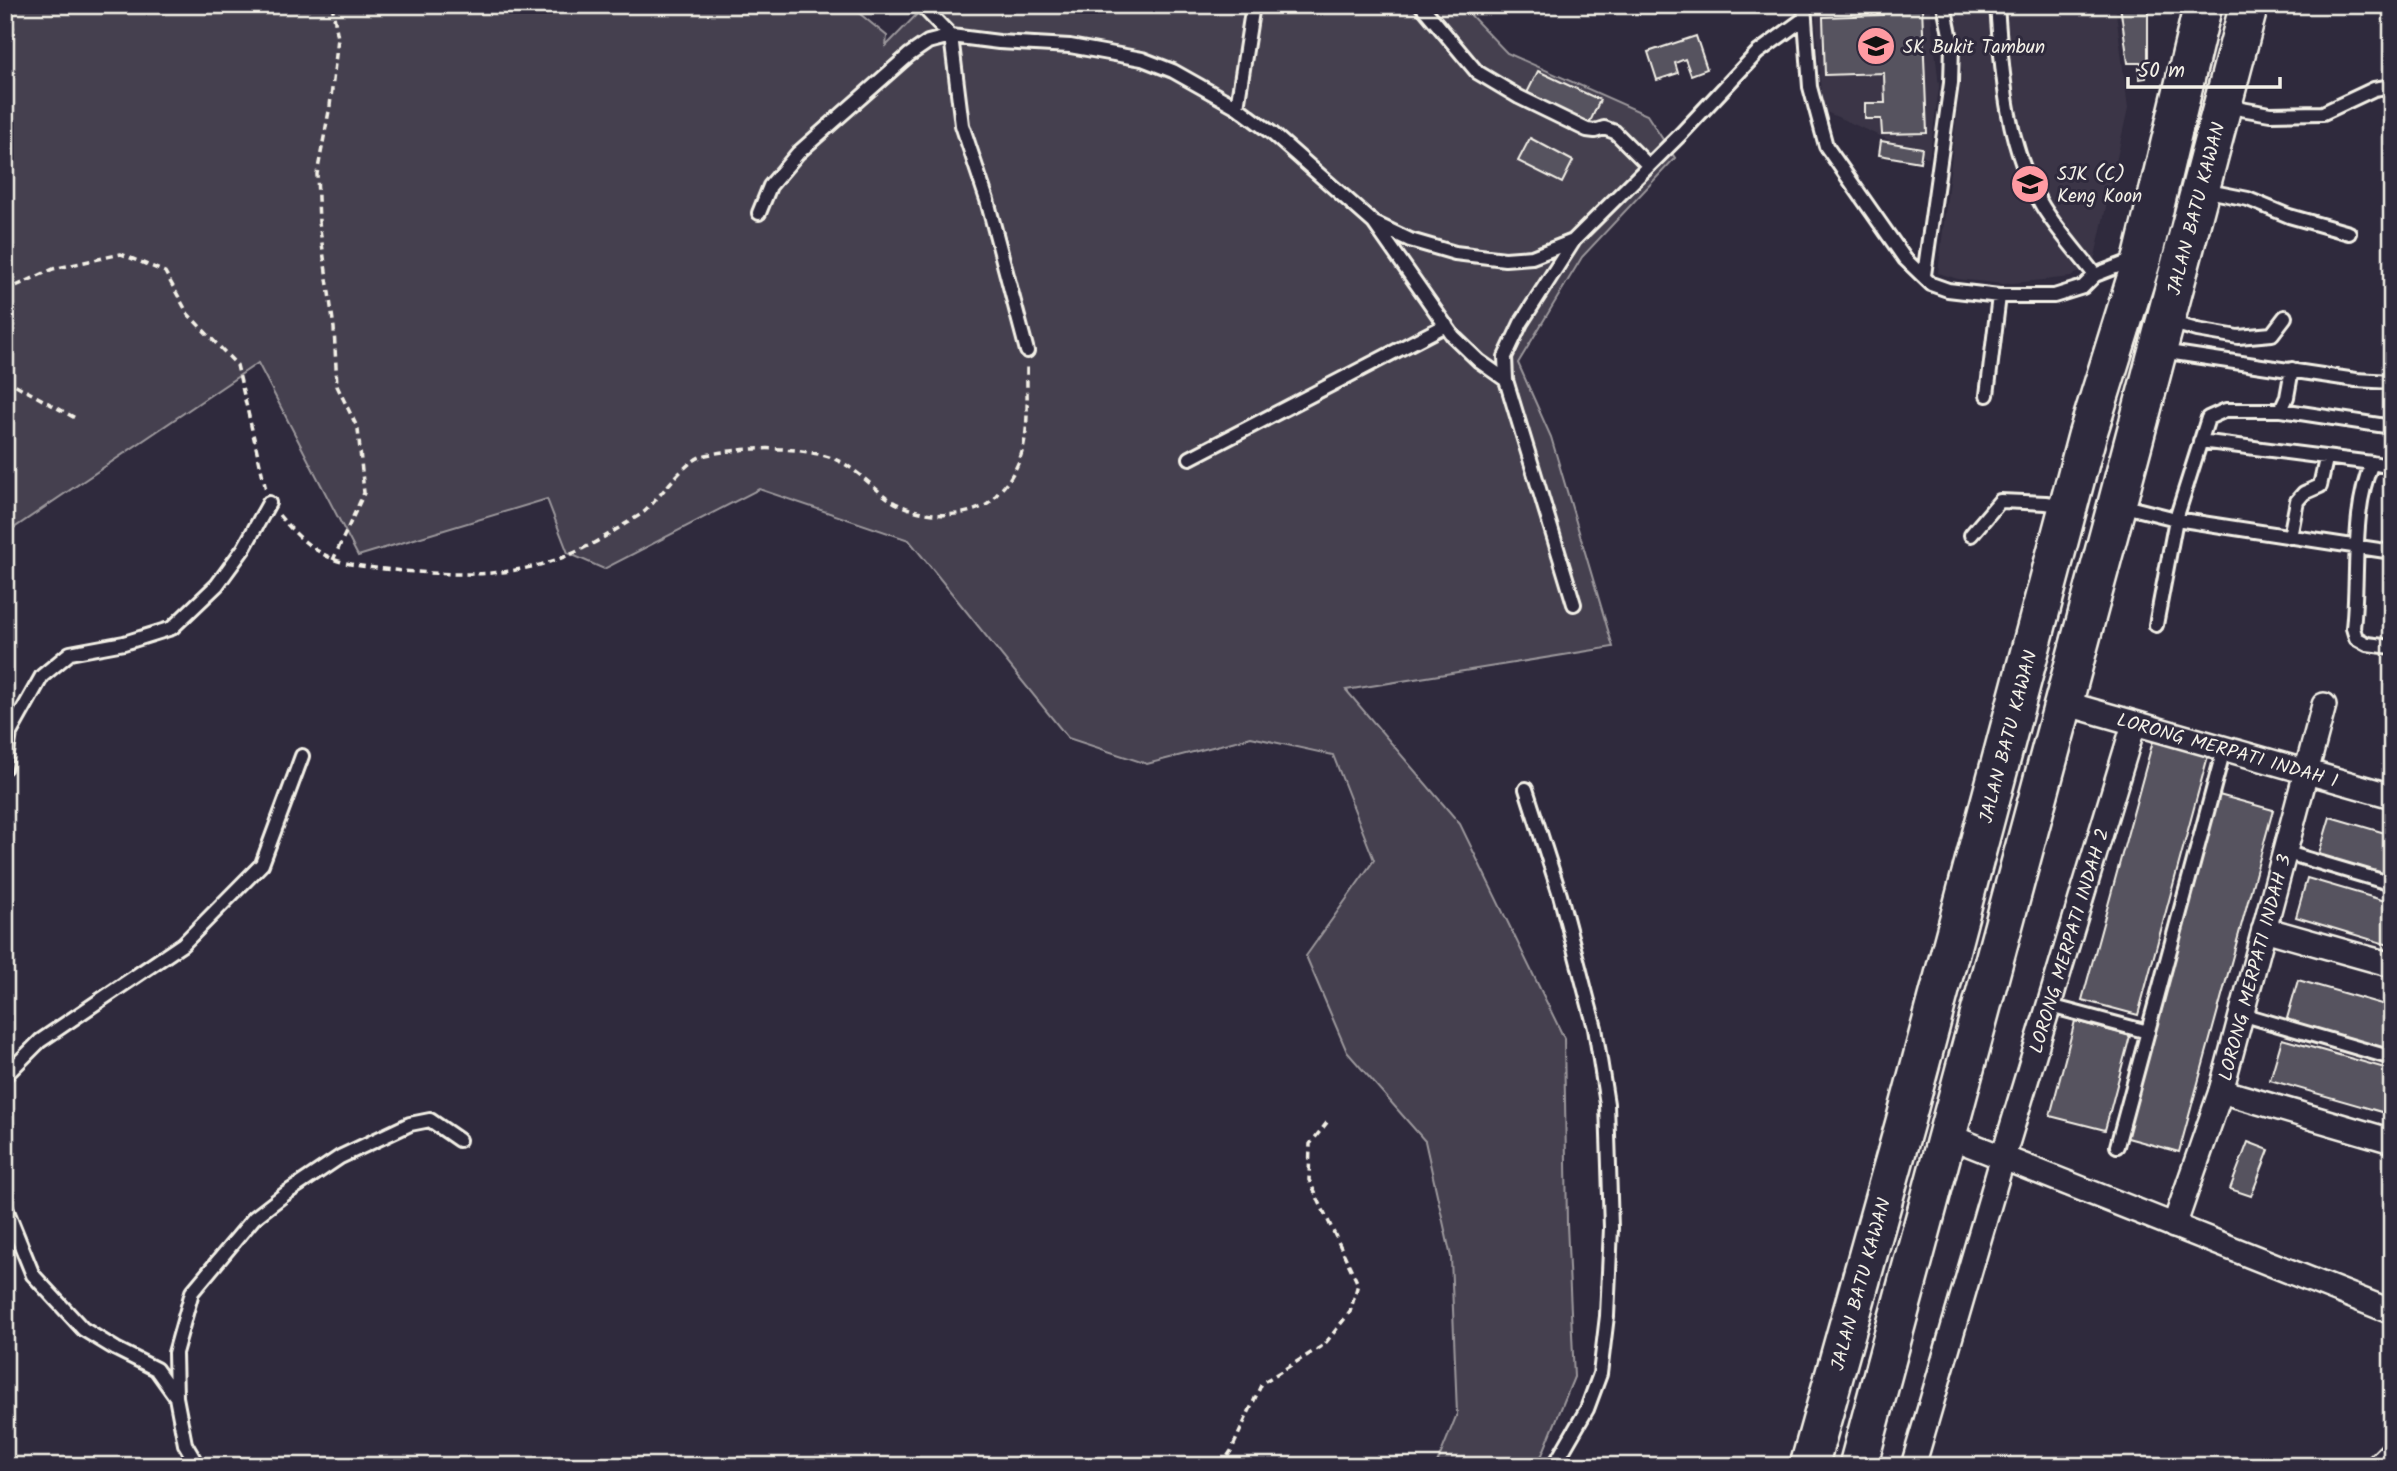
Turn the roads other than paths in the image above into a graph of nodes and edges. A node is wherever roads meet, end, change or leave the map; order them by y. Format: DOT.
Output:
graph roads {
  1 [pos="921,5"];
  2 [pos="1252,5"];
  3 [pos="1421,5"];
  4 [pos="1944,5"];
  5 [pos="1997,5"];
  6 [pos="2203,5"];
  7 [pos="2249,5"];
  8 [pos="1805,12"];
  9 [pos="951,36"];
  10 [pos="2392,86"];
  11 [pos="2224,106"];
  12 [pos="1237,107"];
  13 [pos="1649,166"];
  14 [pos="2199,190"];
  15 [pos="759,213"];
  16 [pos="1374,223"];
  17 [pos="2348,233"];
  18 [pos="1573,241"];
  19 [pos="2143,256"];
  20 [pos="1924,275"];
  21 [pos="2095,275"];
  22 [pos="1999,296"];
  23 [pos="2285,317"];
  24 [pos="1446,325"];
  25 [pos="2161,336"];
  26 [pos="1027,351"];
  27 [pos="2292,369"];
  28 [pos="1506,380"];
  29 [pos="2392,382"];
  30 [pos="1986,396"];
  31 [pos="2281,410"];
  32 [pos="2392,427"];
  33 [pos="2200,441"];
  34 [pos="1191,458"];
  35 [pos="2326,459"];
  36 [pos="2372,463"];
  37 [pos="2392,467"];
  38 [pos="269,503"];
  39 [pos="2118,504"];
  40 [pos="2068,507"];
  41 [pos="2176,519"];
  42 [pos="1971,535"];
  43 [pos="2290,537"];
  44 [pos="2357,548"];
  45 [pos="2392,552"];
  46 [pos="1574,604"];
  47 [pos="2156,625"];
  48 [pos="2392,647"];
  49 [pos="2064,703"];
  50 [pos="2324,705"];
  51 [pos="2134,724"];
  52 [pos="2224,749"];
  53 [pos="302,756"];
  54 [pos="5,767"];
  55 [pos="2306,772"];
  56 [pos="1526,789"];
  57 [pos="2392,796"];
  58 [pos="2284,852"];
  59 [pos="2392,884"];
  60 [pos="2264,929"];
  61 [pos="2392,965"];
  62 [pos="2050,1006"];
  63 [pos="2241,1014"];
  64 [pos="2148,1032"];
  65 [pos="2392,1058"];
  66 [pos="5,1076"];
  67 [pos="2221,1091"];
  68 [pos="1946,1135"];
  69 [pos="459,1140"];
  70 [pos="2392,1141"];
  71 [pos="2118,1146"];
  72 [pos="2003,1157"];
  73 [pos="5,1206"];
  74 [pos="2174,1226"];
  75 [pos="2392,1312"];
  76 [pos="176,1397"];
  77 [pos="2392,1452"];
  78 [pos="198,1466"];
  79 [pos="1554,1466"];
  80 [pos="1809,1466"];
  81 [pos="1858,1466"];
  82 [pos="1913,1466"];
  83 [pos="2378,1466"];
  1 -- 9 [label="lane"];
  2 -- 12 [label="lane"];
  3 -- 13 [label="lane"];
  4 -- 20 [label="lane"];
  5 -- 21 [label="lane"];
  6 -- 19 [label="main road, JALAN BATU KAWAN"];
  7 -- 11 [label="main road, JALAN BATU KAWAN"];
  8 -- 13 [label="lane"];
  8 -- 20 [label="lane"];
  9 -- 12 [label="lane"];
  9 -- 15 [label="lane"];
  9 -- 26 [label="lane"];
  10 -- 11 [label="lane"];
  11 -- 14 [label="main road, JALAN BATU KAWAN"];
  12 -- 16 [label="lane"];
  13 -- 18 [label="lane"];
  14 -- 17 [label="lane"];
  14 -- 25 [label="main road, JALAN BATU KAWAN"];
  16 -- 18 [label="lane"];
  16 -- 24 [label="lane"];
  18 -- 28 [label="lane"];
  19 -- 21 [label="lane"];
  19 -- 40 [label="main road, JALAN BATU KAWAN"];
  20 -- 22 [label="lane"];
  21 -- 22 [label="lane"];
  22 -- 30 [label="lane"];
  23 -- 25 [label="lane"];
  24 -- 28 [label="lane"];
  24 -- 34 [label="lane"];
  25 -- 27 [label="lane"];
  25 -- 39 [label="main road, JALAN BATU KAWAN"];
  27 -- 29 [label="lane"];
  27 -- 31 [label="lane"];
  28 -- 46 [label="lane"];
  31 -- 32 [label="lane"];
  31 -- 33 [label="lane"];
  33 -- 35 [label="lane"];
  33 -- 41 [label="lane"];
  35 -- 36 [label="lane"];
  35 -- 43 [label="lane"];
  36 -- 37 [label="lane"];
  36 -- 44 [label="lane"];
  38 -- 54 [label="lane"];
  39 -- 41 [label="lane"];
  39 -- 49 [label="main road, JALAN BATU KAWAN"];
  40 -- 42 [label="lane"];
  40 -- 80 [label="main road, JALAN BATU KAWAN"];
  41 -- 43 [label="lane"];
  41 -- 47 [label="lane"];
  43 -- 44 [label="lane"];
  44 -- 45 [label="lane"];
  44 -- 48 [label="lane"];
  49 -- 51 [label="street, LORONG MERPATI INDAH 1"];
  49 -- 68 [label="main road, JALAN BATU KAWAN"];
  50 -- 55 [label="street, LORONG MERPATI INDAH 3"];
  51 -- 52 [label="street, LORONG MERPATI INDAH 1"];
  51 -- 62 [label="street, LORONG MERPATI INDAH 2"];
  52 -- 55 [label="street, LORONG MERPATI INDAH 1"];
  52 -- 64 [label="lane"];
  53 -- 66 [label="lane"];
  55 -- 57 [label="street, LORONG MERPATI INDAH 1"];
  55 -- 58 [label="street, LORONG MERPATI INDAH 3"];
  56 -- 79 [label="lane"];
  58 -- 59 [label="lane"];
  58 -- 60 [label="street, LORONG MERPATI INDAH 3"];
  60 -- 61 [label="street"];
  60 -- 63 [label="street, LORONG MERPATI INDAH 3"];
  62 -- 64 [label="lane"];
  62 -- 72 [label="street, LORONG MERPATI INDAH 2"];
  63 -- 65 [label="lane"];
  63 -- 67 [label="street, LORONG MERPATI INDAH 3"];
  64 -- 71 [label="lane"];
  67 -- 70 [label="street"];
  67 -- 74 [label="street, LORONG MERPATI INDAH 3"];
  68 -- 72 [label="street"];
  68 -- 81 [label="main road, JALAN BATU KAWAN"];
  69 -- 76 [label="lane"];
  72 -- 74 [label="street"];
  72 -- 82 [label="street, LORONG MERPATI INDAH 2"];
  73 -- 76 [label="lane"];
  74 -- 75 [label="street"];
  76 -- 78 [label="lane"];
  77 -- 83 [label="street"];
}
